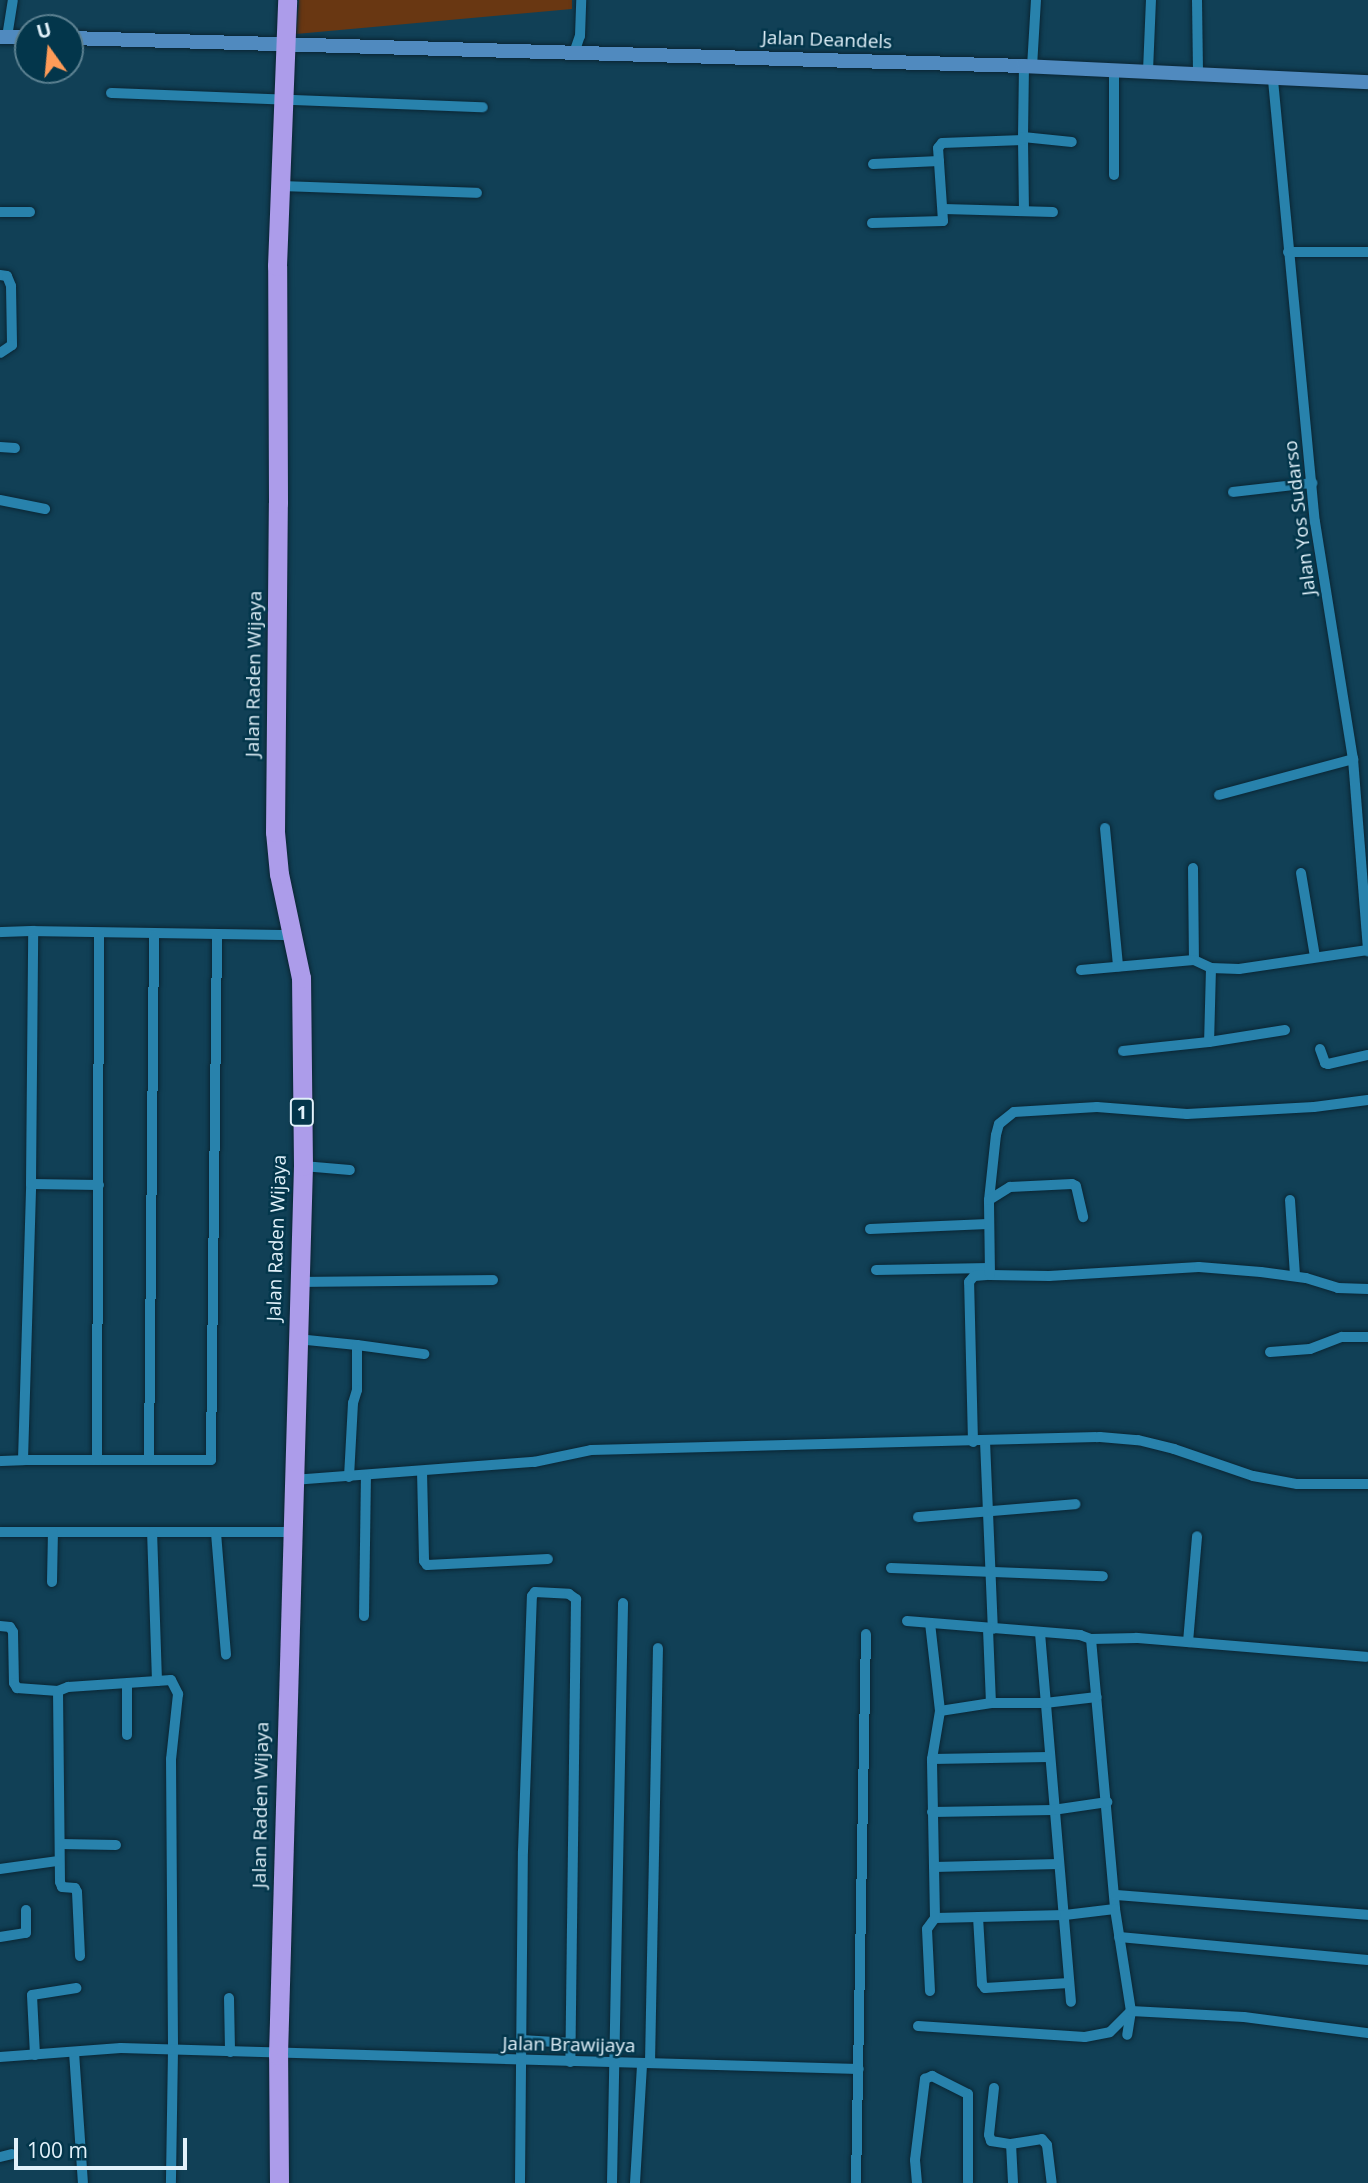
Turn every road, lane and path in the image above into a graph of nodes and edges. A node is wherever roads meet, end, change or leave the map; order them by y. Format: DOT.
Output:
graph roads {
  1 [pos="13,0"];
  2 [pos="288,0"];
  3 [pos="581,0"];
  4 [pos="1035,0"];
  5 [pos="1151,0"];
  6 [pos="1197,0"];
  7 [pos="3,37"];
  8 [pos="84,38"];
  9 [pos="285,44"];
  10 [pos="577,53"];
  11 [pos="1028,67"];
  12 [pos="1115,70"];
  13 [pos="1148,71"];
  14 [pos="1198,73"];
  15 [pos="1273,80"];
  16 [pos="1368,82"];
  17 [pos="111,93"];
  18 [pos="284,100"];
  19 [pos="483,107"];
  20 [pos="1023,138"];
  21 [pos="1072,142"];
  22 [pos="939,161"];
  23 [pos="873,164"];
  24 [pos="1114,175"];
  25 [pos="279,186"];
  26 [pos="477,193"];
  27 [pos="944,209"];
  28 [pos="1024,210"];
  29 [pos="0,212"];
  30 [pos="30,212"];
  31 [pos="1053,212"];
  32 [pos="872,223"];
  33 [pos="1288,252"];
  34 [pos="1368,252"];
  35 [pos="0,275"];
  36 [pos="0,354"];
  37 [pos="0,447"];
  38 [pos="15,448"];
  39 [pos="1312,483"];
  40 [pos="1233,492"];
  41 [pos="0,500"];
  42 [pos="45,509"];
  43 [pos="1353,759"];
  44 [pos="1219,795"];
  45 [pos="1105,828"];
  46 [pos="1193,869"];
  47 [pos="1301,873"];
  48 [pos="0,932"];
  49 [pos="33,932"];
  50 [pos="99,933"];
  51 [pos="154,935"];
  52 [pos="293,935"];
  53 [pos="217,936"];
  54 [pos="1368,951"];
  55 [pos="1315,957"];
  56 [pos="1194,960"];
  57 [pos="1118,966"];
  58 [pos="1211,968"];
  59 [pos="1081,970"];
  60 [pos="1285,1030"];
  61 [pos="1209,1042"];
  62 [pos="1320,1049"];
  63 [pos="1123,1051"];
  64 [pos="1368,1055"];
  65 [pos="1368,1100"];
  66 [pos="303,1166"];
  67 [pos="350,1170"];
  68 [pos="31,1184"];
  69 [pos="99,1185"];
  70 [pos="989,1200"];
  71 [pos="1290,1200"];
  72 [pos="1083,1217"];
  73 [pos="988,1224"];
  74 [pos="870,1229"];
  75 [pos="876,1270"];
  76 [pos="990,1271"];
  77 [pos="1294,1276"];
  78 [pos="493,1280"];
  79 [pos="300,1282"];
  80 [pos="1368,1289"];
  81 [pos="1368,1337"];
  82 [pos="297,1339"];
  83 [pos="357,1345"];
  84 [pos="1270,1352"];
  85 [pos="424,1354"];
  86 [pos="985,1441"];
  87 [pos="973,1442"];
  88 [pos="149,1458"];
  89 [pos="23,1460"];
  90 [pos="97,1460"];
  91 [pos="0,1461"];
  92 [pos="422,1471"];
  93 [pos="366,1476"];
  94 [pos="349,1477"];
  95 [pos="293,1480"];
  96 [pos="1368,1484"];
  97 [pos="1075,1504"];
  98 [pos="989,1510"];
  99 [pos="918,1517"];
  100 [pos="0,1532"];
  101 [pos="53,1532"];
  102 [pos="152,1532"];
  103 [pos="290,1532"];
  104 [pos="216,1533"];
  105 [pos="1197,1535"];
  106 [pos="548,1559"];
  107 [pos="891,1568"];
  108 [pos="993,1573"];
  109 [pos="1103,1576"];
  110 [pos="52,1582"];
  111 [pos="623,1603"];
  112 [pos="364,1616"];
  113 [pos="907,1621"];
  114 [pos="930,1623"];
  115 [pos="0,1626"];
  116 [pos="991,1629"];
  117 [pos="1040,1633"];
  118 [pos="866,1634"];
  119 [pos="1091,1639"];
  120 [pos="1188,1642"];
  121 [pos="658,1648"];
  122 [pos="226,1655"];
  123 [pos="1366,1657"];
  124 [pos="156,1681"];
  125 [pos="127,1684"];
  126 [pos="58,1691"];
  127 [pos="1097,1697"];
  128 [pos="991,1703"];
  129 [pos="1045,1703"];
  130 [pos="940,1711"];
  131 [pos="127,1735"];
  132 [pos="1049,1757"];
  133 [pos="932,1759"];
  134 [pos="1107,1802"];
  135 [pos="1053,1810"];
  136 [pos="932,1812"];
  137 [pos="60,1844"];
  138 [pos="116,1845"];
  139 [pos="58,1861"];
  140 [pos="1059,1864"];
  141 [pos="934,1867"];
  142 [pos="0,1869"];
  143 [pos="1115,1895"];
  144 [pos="1115,1909"];
  145 [pos="26,1910"];
  146 [pos="1065,1914"];
  147 [pos="1368,1915"];
  148 [pos="978,1917"];
  149 [pos="935,1918"];
  150 [pos="0,1937"];
  151 [pos="1119,1937"];
  152 [pos="80,1956"];
  153 [pos="1368,1961"];
  154 [pos="1069,1983"];
  155 [pos="76,1988"];
  156 [pos="930,1991"];
  157 [pos="229,1998"];
  158 [pos="1072,2002"];
  159 [pos="1130,2011"];
  160 [pos="918,2026"];
  161 [pos="1368,2033"];
  162 [pos="1127,2035"];
  163 [pos="522,2040"];
  164 [pos="571,2043"];
  165 [pos="173,2050"];
  166 [pos="74,2052"];
  167 [pos="229,2052"];
  168 [pos="35,2054"];
  169 [pos="278,2055"];
  170 [pos="0,2057"];
  171 [pos="521,2061"];
  172 [pos="570,2062"];
  173 [pos="646,2063"];
  174 [pos="613,2064"];
  175 [pos="859,2069"];
  176 [pos="994,2088"];
  177 [pos="1011,2144"];
  178 [pos="83,2183"];
  179 [pos="171,2183"];
  180 [pos="279,2183"];
  181 [pos="520,2183"];
  182 [pos="612,2183"];
  183 [pos="635,2183"];
  184 [pos="856,2183"];
  185 [pos="917,2183"];
  186 [pos="968,2183"];
  187 [pos="1013,2183"];
  188 [pos="1052,2183"];
  1 -- 7 [label="street"];
  2 -- 9 [label="highway, 1"];
  3 -- 10 [label="street"];
  4 -- 11 [label="street"];
  5 -- 13 [label="street"];
  6 -- 14 [label="street"];
  8 -- 9 [label="street, Jalan Deandels"];
  9 -- 10 [label="street, Jalan Deandels"];
  9 -- 18 [label="highway, Jalan Raden Wijaya / 1"];
  10 -- 11 [label="street, Jalan Deandels"];
  11 -- 12 [label="street, Jalan Deandels"];
  11 -- 20 [label="street"];
  12 -- 13 [label="street, Jalan Deandels"];
  12 -- 24 [label="street"];
  13 -- 14 [label="street, Jalan Deandels"];
  14 -- 15 [label="street, Jalan Deandels"];
  15 -- 16 [label="street, Jalan Deandels"];
  15 -- 33 [label="street, Jalan Yos Sudarso"];
  17 -- 18 [label="street"];
  18 -- 19 [label="street"];
  18 -- 25 [label="highway, Jalan Raden Wijaya / 1"];
  20 -- 21 [label="street"];
  20 -- 22 [label="street"];
  20 -- 28 [label="street"];
  22 -- 23 [label="street"];
  22 -- 27 [label="street"];
  25 -- 26 [label="street"];
  25 -- 52 [label="highway, Jalan Raden Wijaya / 1"];
  27 -- 28 [label="street"];
  27 -- 32 [label="street"];
  28 -- 31 [label="street"];
  29 -- 30 [label="street"];
  33 -- 34 [label="street"];
  33 -- 39 [label="street, Jalan Yos Sudarso"];
  35 -- 36 [label="street"];
  37 -- 38 [label="street"];
  39 -- 40 [label="street"];
  39 -- 43 [label="street, Jalan Yos Sudarso"];
  41 -- 42 [label="street"];
  43 -- 44 [label="street"];
  43 -- 54 [label="street, Jalan Yos Sudarso"];
  45 -- 57 [label="street"];
  46 -- 56 [label="street"];
  47 -- 55 [label="street"];
  48 -- 49 [label="street"];
  49 -- 50 [label="street"];
  49 -- 68 [label="street"];
  50 -- 51 [label="street"];
  50 -- 69 [label="street"];
  51 -- 53 [label="street"];
  51 -- 88 [label="street"];
  52 -- 53 [label="street"];
  52 -- 66 [label="highway, Jalan Raden Wijaya / 1"];
  53 -- 88 [label="street"];
  54 -- 55 [label="street"];
  55 -- 58 [label="street"];
  56 -- 57 [label="street"];
  56 -- 58 [label="street"];
  57 -- 59 [label="street"];
  58 -- 61 [label="street"];
  60 -- 61 [label="street"];
  61 -- 63 [label="street"];
  62 -- 64 [label="street"];
  65 -- 70 [label="street"];
  66 -- 67 [label="street"];
  66 -- 79 [label="highway, Jalan Raden Wijaya / 1"];
  68 -- 69 [label="street"];
  68 -- 89 [label="street"];
  69 -- 90 [label="street"];
  70 -- 72 [label="street"];
  70 -- 73 [label="street"];
  71 -- 77 [label="street"];
  73 -- 74 [label="street"];
  73 -- 76 [label="street"];
  75 -- 76 [label="street"];
  76 -- 77 [label="street"];
  76 -- 87 [label="street"];
  77 -- 80 [label="street"];
  78 -- 79 [label="street"];
  79 -- 82 [label="highway, Jalan Raden Wijaya / 1"];
  81 -- 84 [label="street"];
  82 -- 83 [label="street"];
  82 -- 95 [label="highway, Jalan Raden Wijaya / 1"];
  83 -- 85 [label="street"];
  83 -- 94 [label="street"];
  86 -- 87 [label="street"];
  86 -- 96 [label="street"];
  86 -- 98 [label="street"];
  87 -- 92 [label="street"];
  88 -- 90 [label="street"];
  89 -- 90 [label="street"];
  89 -- 91 [label="street"];
  92 -- 93 [label="street"];
  92 -- 106 [label="street"];
  93 -- 94 [label="street"];
  93 -- 112 [label="street"];
  94 -- 95 [label="street"];
  95 -- 103 [label="highway, Jalan Raden Wijaya / 1"];
  97 -- 98 [label="street"];
  98 -- 99 [label="street"];
  98 -- 108 [label="street"];
  100 -- 101 [label="street"];
  101 -- 102 [label="street"];
  101 -- 110 [label="street"];
  102 -- 104 [label="street"];
  102 -- 124 [label="street"];
  103 -- 104 [label="street"];
  103 -- 169 [label="highway, Jalan Raden Wijaya / 1"];
  104 -- 122 [label="street"];
  105 -- 120 [label="street"];
  107 -- 108 [label="street"];
  108 -- 109 [label="street"];
  108 -- 116 [label="street"];
  111 -- 174 [label="street"];
  113 -- 114 [label="street"];
  114 -- 116 [label="street"];
  114 -- 130 [label="street"];
  115 -- 126 [label="street"];
  116 -- 117 [label="street"];
  116 -- 128 [label="street"];
  117 -- 119 [label="street"];
  117 -- 129 [label="street"];
  118 -- 175 [label="street"];
  119 -- 120 [label="street"];
  119 -- 127 [label="street"];
  120 -- 123 [label="street"];
  121 -- 173 [label="street"];
  124 -- 125 [label="street"];
  124 -- 165 [label="street"];
  125 -- 126 [label="street"];
  125 -- 131 [label="street"];
  126 -- 137 [label="street"];
  127 -- 129 [label="street"];
  127 -- 134 [label="street"];
  128 -- 129 [label="street"];
  128 -- 130 [label="street"];
  129 -- 132 [label="street"];
  130 -- 133 [label="street"];
  132 -- 133 [label="street"];
  132 -- 135 [label="street"];
  133 -- 136 [label="street"];
  134 -- 135 [label="street"];
  134 -- 143 [label="street"];
  135 -- 136 [label="street"];
  135 -- 140 [label="street"];
  136 -- 141 [label="street"];
  137 -- 138 [label="street"];
  137 -- 139 [label="street"];
  139 -- 142 [label="street"];
  139 -- 152 [label="street"];
  140 -- 141 [label="street"];
  140 -- 146 [label="street"];
  141 -- 149 [label="street"];
  143 -- 144 [label="street"];
  143 -- 147 [label="street"];
  144 -- 146 [label="street"];
  144 -- 151 [label="street"];
  145 -- 150 [label="street"];
  146 -- 148 [label="street"];
  146 -- 154 [label="street"];
  148 -- 149 [label="street"];
  148 -- 154 [label="street"];
  149 -- 156 [label="street"];
  151 -- 153 [label="street"];
  151 -- 159 [label="street"];
  154 -- 158 [label="street"];
  155 -- 168 [label="street"];
  157 -- 167 [label="street"];
  159 -- 160 [label="street"];
  159 -- 161 [label="street"];
  159 -- 162 [label="street"];
  163 -- 164 [label="street"];
  163 -- 164 [label="street"];
  163 -- 171 [label="street"];
  164 -- 172 [label="street"];
  165 -- 166 [label="street, Jalan Brawijaya"];
  165 -- 167 [label="street, Jalan Brawijaya"];
  165 -- 179 [label="street"];
  166 -- 168 [label="street, Jalan Brawijaya"];
  166 -- 178 [label="street"];
  167 -- 169 [label="street, Jalan Brawijaya"];
  168 -- 170 [label="street, Jalan Brawijaya"];
  169 -- 171 [label="street, Jalan Brawijaya"];
  169 -- 180 [label="highway, Jalan Raden Wijaya / 1"];
  171 -- 172 [label="street, Jalan Brawijaya"];
  171 -- 181 [label="street"];
  172 -- 174 [label="street, Jalan Brawijaya"];
  173 -- 174 [label="street, Jalan Brawijaya"];
  173 -- 175 [label="street, Jalan Brawijaya"];
  173 -- 183 [label="street"];
  174 -- 182 [label="street"];
  175 -- 184 [label="street"];
  176 -- 177 [label="street"];
  177 -- 187 [label="street"];
  177 -- 188 [label="street"];
  185 -- 186 [label="street"];
}
